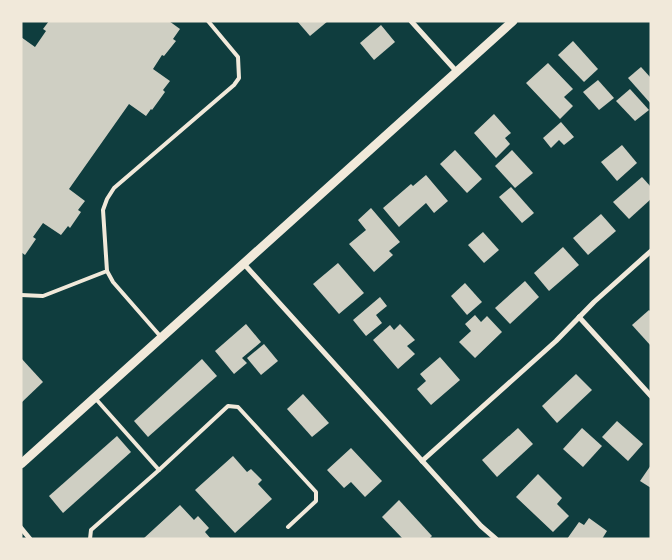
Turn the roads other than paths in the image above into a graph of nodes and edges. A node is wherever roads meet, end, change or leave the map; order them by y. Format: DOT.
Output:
graph roads {
  1 [pos="208,21"];
  2 [pos="411,21"];
  3 [pos="513,21"];
  4 [pos="457,72"];
  5 [pos="651,251"];
  6 [pos="244,264"];
  7 [pos="107,271"];
  8 [pos="21,295"];
  9 [pos="579,317"];
  10 [pos="162,338"];
  11 [pos="651,396"];
  12 [pos="94,398"];
  13 [pos="23,460"];
  14 [pos="422,461"];
  15 [pos="159,470"];
  16 [pos="288,527"];
  17 [pos="21,528"];
  18 [pos="30,539"];
  19 [pos="90,539"];
  20 [pos="496,539"];
  1 -- 7 [label="lane"];
  2 -- 4 [label="street"];
  3 -- 4 [label="street"];
  4 -- 6 [label="street"];
  5 -- 9 [label="street"];
  6 -- 10 [label="street"];
  6 -- 14 [label="street"];
  7 -- 8 [label="lane"];
  7 -- 10 [label="lane"];
  9 -- 11 [label="street"];
  9 -- 14 [label="street"];
  10 -- 12 [label="street"];
  12 -- 13 [label="street"];
  12 -- 15 [label="lane"];
  14 -- 20 [label="street"];
  15 -- 16 [label="lane"];
  15 -- 19 [label="lane"];
  17 -- 18 [label="street"];
}
